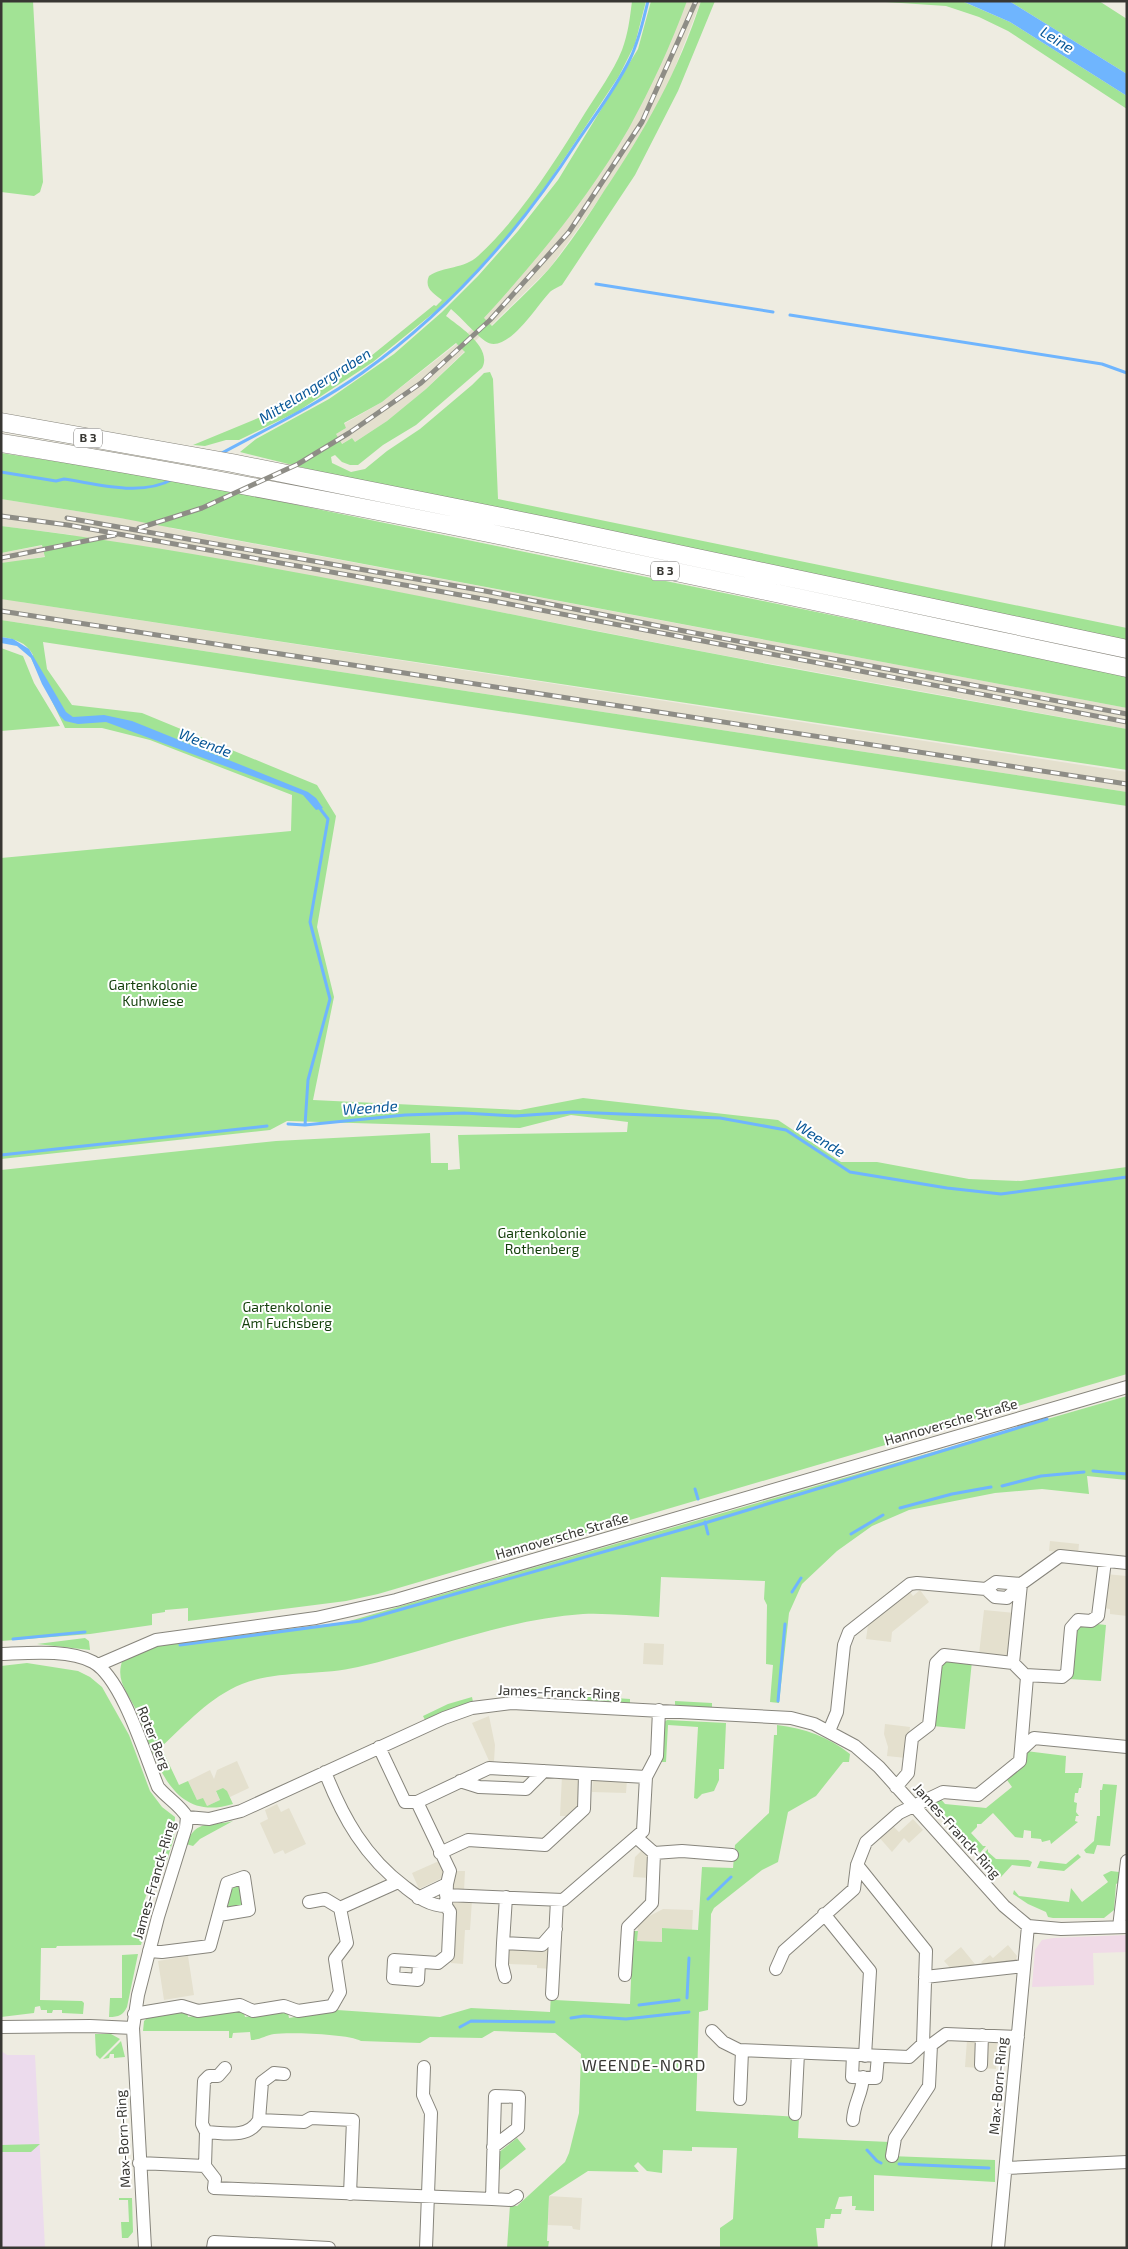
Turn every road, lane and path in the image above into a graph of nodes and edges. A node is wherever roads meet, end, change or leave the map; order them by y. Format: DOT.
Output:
graph roads {
  1 [pos="1,422"];
  2 [pos="1,443"];
  3 [pos="1127,649"];
  4 [pos="1127,668"];
  5 [pos="1127,1387"];
  6 [pos="1105,1561"];
  7 [pos="1127,1563"];
  8 [pos="1021,1584"];
  9 [pos="1,1654"];
  10 [pos="1013,1663"];
  11 [pos="98,1665"];
  12 [pos="1025,1675"];
  13 [pos="659,1710"];
  14 [pos="829,1730"];
  15 [pos="379,1747"];
  16 [pos="1127,1748"];
  17 [pos="1020,1750"];
  18 [pos="544,1771"];
  19 [pos="325,1772"];
  20 [pos="585,1774"];
  21 [pos="646,1777"];
  22 [pos="460,1781"];
  23 [pos="896,1787"];
  24 [pos="417,1802"];
  25 [pos="914,1805"];
  26 [pos="187,1817"];
  27 [pos="636,1837"];
  28 [pos="463,1842"];
  29 [pos="440,1852"];
  30 [pos="654,1853"];
  31 [pos="732,1855"];
  32 [pos="1127,1861"];
  33 [pos="857,1865"];
  34 [pos="450,1871"];
  35 [pos="398,1882"];
  36 [pos="446,1895"];
  37 [pos="418,1898"];
  38 [pos="506,1898"];
  39 [pos="557,1900"];
  40 [pos="309,1902"];
  41 [pos="340,1908"];
  42 [pos="824,1914"];
  43 [pos="219,1916"];
  44 [pos="1028,1926"];
  45 [pos="1123,1927"];
  46 [pos="556,1929"];
  47 [pos="503,1944"];
  48 [pos="149,1951"];
  49 [pos="926,1960"];
  50 [pos="419,1962"];
  51 [pos="1024,1966"];
  52 [pos="776,1969"];
  53 [pos="625,1975"];
  54 [pos="940,1976"];
  55 [pos="505,1977"];
  56 [pos="925,1977"];
  57 [pos="552,1994"];
  58 [pos="134,2014"];
  59 [pos="1,2027"];
  60 [pos="133,2028"];
  61 [pos="712,2030"];
  62 [pos="982,2035"];
  63 [pos="1018,2037"];
  64 [pos="927,2044"];
  65 [pos="742,2050"];
  66 [pos="798,2053"];
  67 [pos="865,2056"];
  68 [pos="981,2065"];
  69 [pos="424,2067"];
  70 [pos="225,2068"];
  71 [pos="284,2074"];
  72 [pos="863,2077"];
  73 [pos="740,2099"];
  74 [pos="795,2114"];
  75 [pos="260,2120"];
  76 [pos="854,2120"];
  77 [pos="206,2132"];
  78 [pos="494,2147"];
  79 [pos="892,2156"];
  80 [pos="1127,2162"];
  81 [pos="139,2163"];
  82 [pos="205,2166"];
  83 [pos="1006,2168"];
  84 [pos="350,2194"];
  85 [pos="517,2196"];
  86 [pos="428,2197"];
  87 [pos="492,2199"];
  88 [pos="213,2245"];
  89 [pos="145,2248"];
  90 [pos="329,2248"];
  91 [pos="426,2248"];
  92 [pos="998,2248"];
  1 -- 3 [label="highway, B 3"];
  2 -- 4 [label="highway, B 3"];
  5 -- 11 [label="street, Hannoversche Straße"];
  6 -- 7 [label="street"];
  6 -- 8 [label="street"];
  6 -- 12 [label="street"];
  8 -- 10 [label="street"];
  8 -- 14 [label="street"];
  9 -- 11 [label="street"];
  10 -- 12 [label="street"];
  10 -- 23 [label="street"];
  11 -- 26 [label="street, Roter Berg"];
  12 -- 17 [label="street"];
  13 -- 14 [label="street, James-Franck-Ring"];
  13 -- 15 [label="street, James-Franck-Ring"];
  13 -- 21 [label="street"];
  14 -- 23 [label="street, James-Franck-Ring"];
  15 -- 19 [label="street, James-Franck-Ring"];
  15 -- 24 [label="street"];
  16 -- 17 [label="street"];
  17 -- 25 [label="street"];
  18 -- 20 [label="street"];
  18 -- 22 [label="street"];
  18 -- 22 [label="street"];
  19 -- 26 [label="street, James-Franck-Ring"];
  19 -- 35 [label="street"];
  20 -- 21 [label="street"];
  20 -- 28 [label="street"];
  21 -- 27 [label="street"];
  22 -- 24 [label="street"];
  23 -- 25 [label="street, James-Franck-Ring"];
  24 -- 29 [label="street"];
  25 -- 33 [label="street"];
  25 -- 44 [label="street, James-Franck-Ring"];
  26 -- 48 [label="street, James-Franck-Ring"];
  27 -- 30 [label="street"];
  27 -- 39 [label="street"];
  28 -- 29 [label="street"];
  28 -- 34 [label="street"];
  29 -- 34 [label="street"];
  30 -- 31 [label="street"];
  30 -- 53 [label="street"];
  32 -- 45 [label="street"];
  33 -- 42 [label="street"];
  33 -- 49 [label="street"];
  34 -- 36 [label="street"];
  35 -- 37 [label="street"];
  35 -- 41 [label="street"];
  36 -- 37 [label="street"];
  36 -- 37 [label="street"];
  36 -- 38 [label="street"];
  36 -- 50 [label="street"];
  38 -- 39 [label="street"];
  38 -- 47 [label="street"];
  39 -- 46 [label="street"];
  40 -- 41 [label="street"];
  41 -- 58 [label="street"];
  42 -- 52 [label="street"];
  42 -- 67 [label="street"];
  43 -- 43 [label="street"];
  43 -- 48 [label="street"];
  44 -- 45 [label="street"];
  44 -- 51 [label="street, Max-Born-Ring"];
  46 -- 47 [label="street"];
  46 -- 57 [label="street"];
  47 -- 55 [label="street"];
  48 -- 58 [label="street, James-Franck-Ring"];
  49 -- 54 [label="street"];
  49 -- 56 [label="street"];
  51 -- 54 [label="street"];
  51 -- 63 [label="street, Max-Born-Ring"];
  54 -- 56 [label="street"];
  56 -- 64 [label="street"];
  58 -- 60 [label="street, James-Franck-Ring"];
  59 -- 60 [label="street"];
  60 -- 81 [label="street, Max-Born-Ring"];
  61 -- 65 [label="street"];
  62 -- 63 [label="street"];
  62 -- 64 [label="street"];
  62 -- 68 [label="street"];
  63 -- 83 [label="street, Max-Born-Ring"];
  64 -- 67 [label="street"];
  64 -- 79 [label="street"];
  65 -- 66 [label="street"];
  65 -- 73 [label="street"];
  66 -- 67 [label="street"];
  66 -- 74 [label="street"];
  67 -- 72 [label="street"];
  67 -- 72 [label="street"];
  69 -- 86 [label="street"];
  70 -- 77 [label="street"];
  71 -- 75 [label="street"];
  72 -- 76 [label="street"];
  75 -- 77 [label="street"];
  75 -- 84 [label="street"];
  77 -- 82 [label="street"];
  78 -- 87 [label="street"];
  80 -- 83 [label="street"];
  81 -- 82 [label="street"];
  81 -- 89 [label="street, Max-Born-Ring"];
  82 -- 84 [label="street"];
  83 -- 92 [label="street, Max-Born-Ring"];
  84 -- 86 [label="street"];
  85 -- 87 [label="street"];
  86 -- 87 [label="street"];
  86 -- 91 [label="street"];
  88 -- 90 [label="street"];
}
